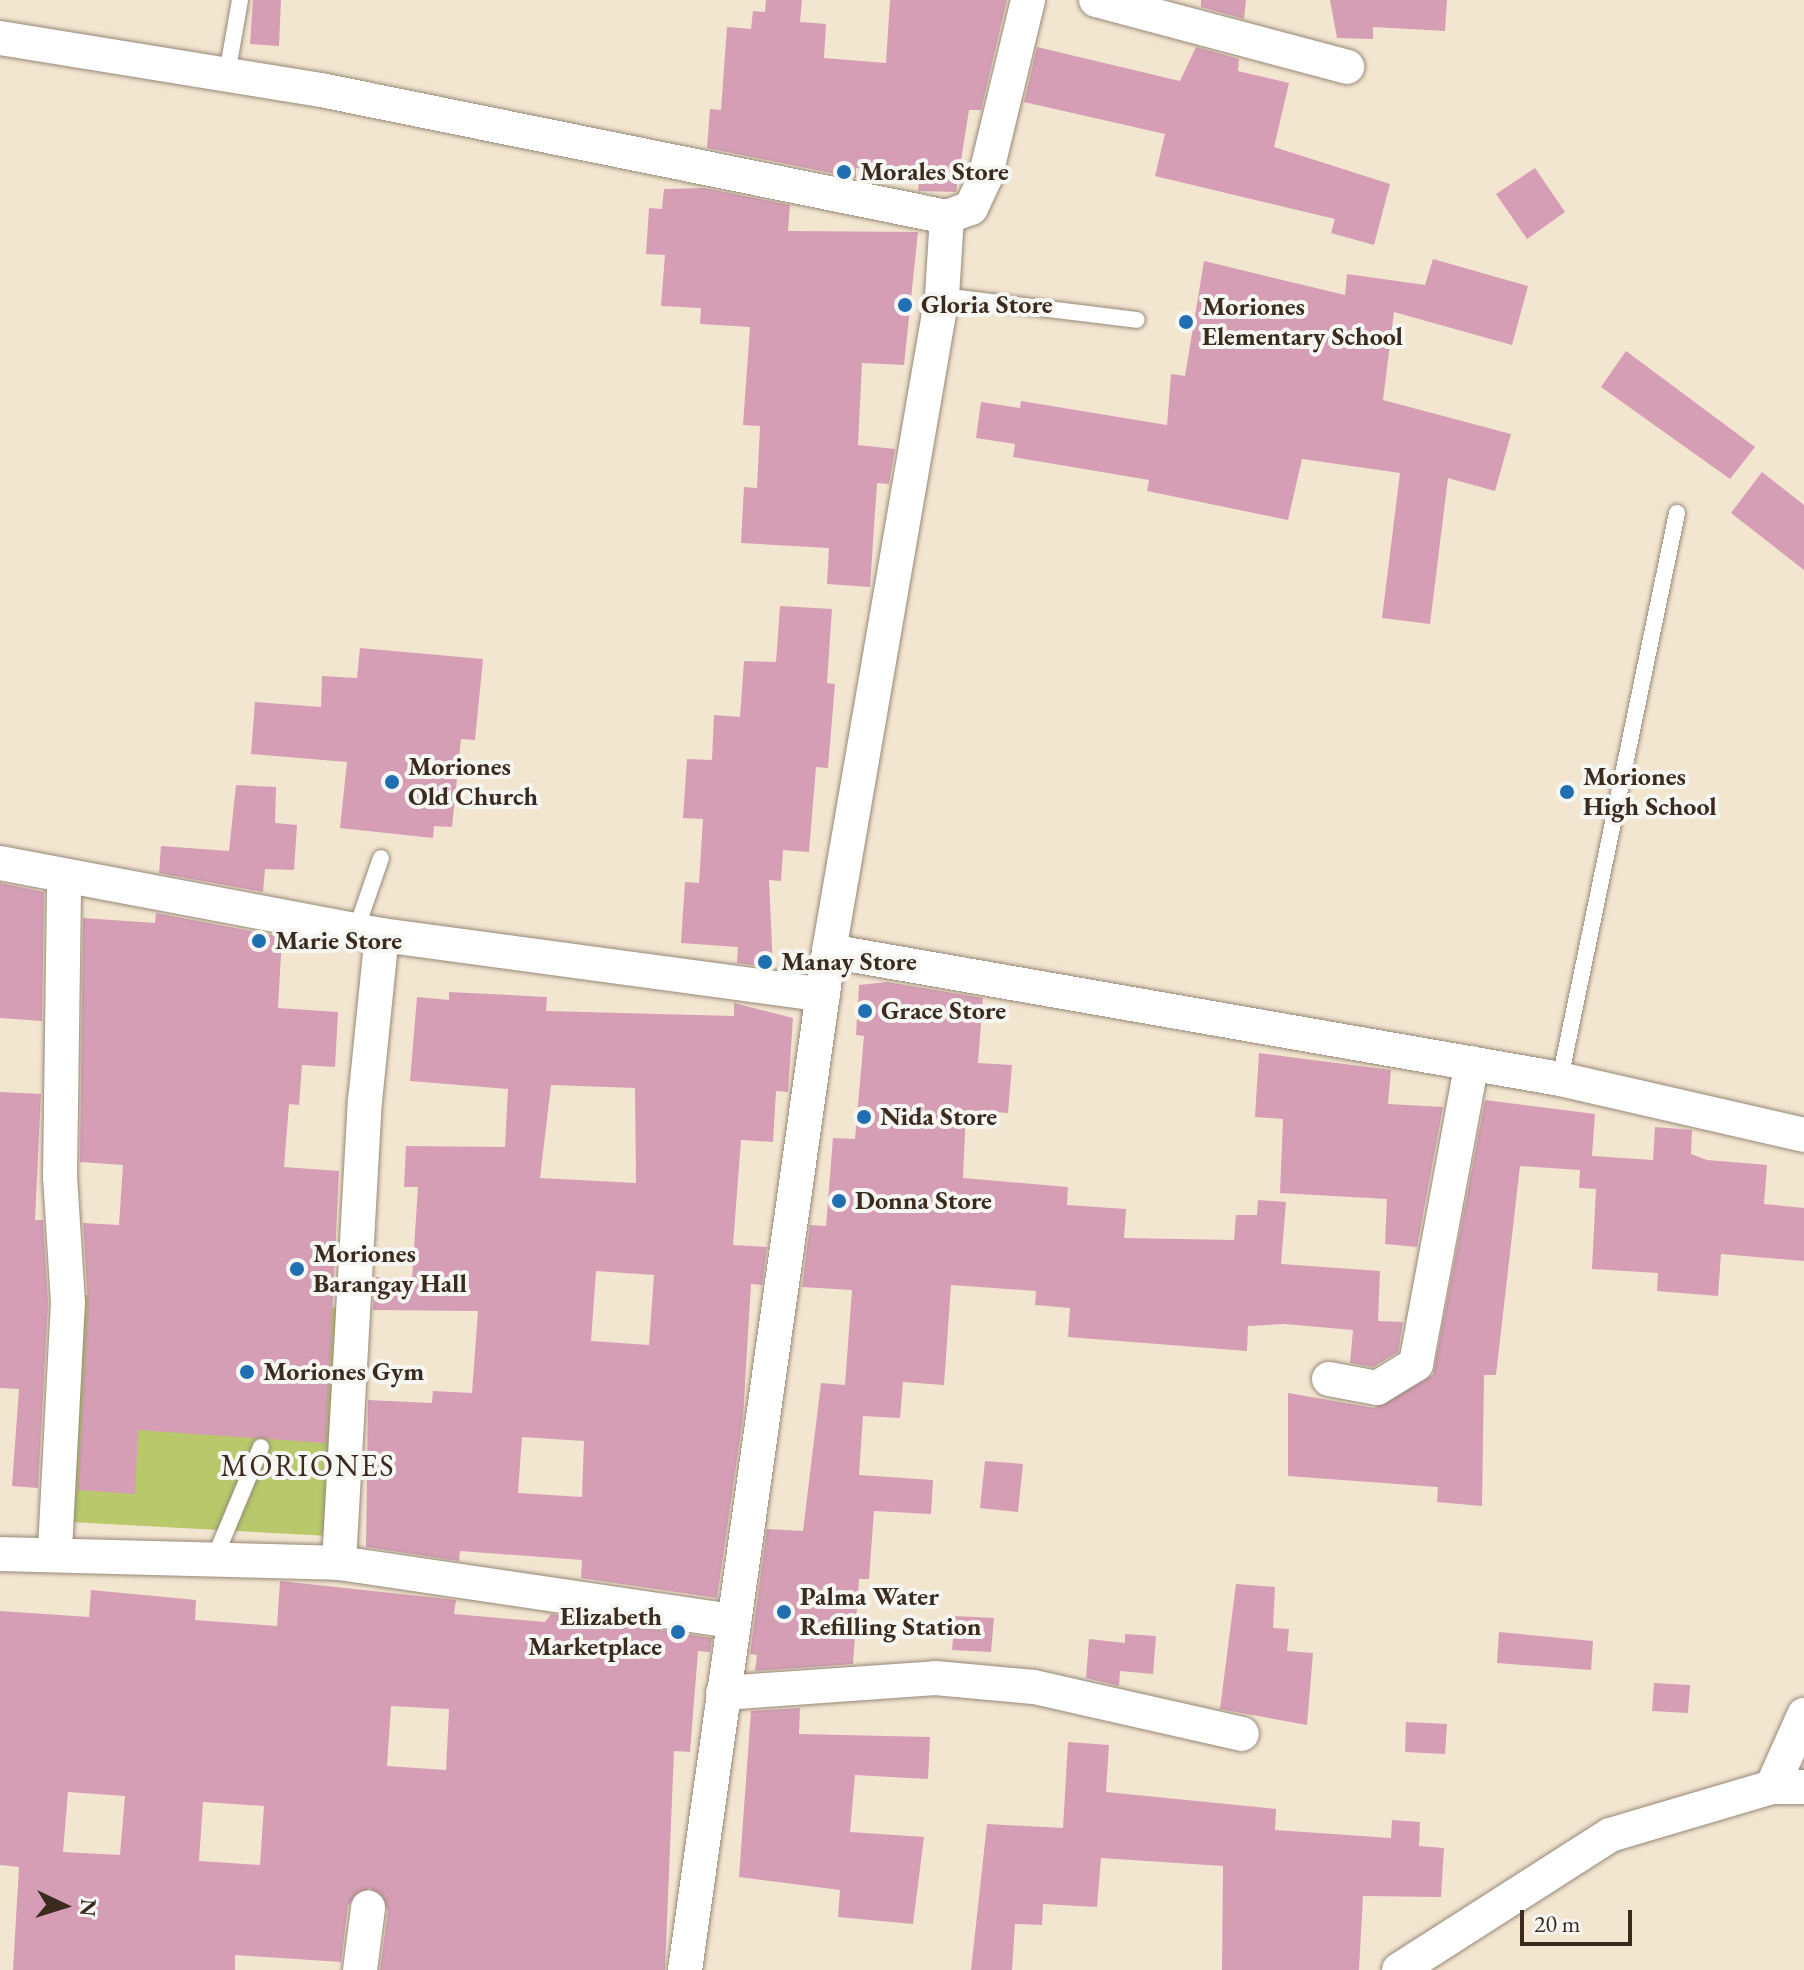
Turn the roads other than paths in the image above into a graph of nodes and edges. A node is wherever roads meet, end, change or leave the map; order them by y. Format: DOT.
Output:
graph roads {
  1 [pos="240,0"];
  2 [pos="1028,0"];
  3 [pos="1096,0"];
  4 [pos="0,38"];
  5 [pos="1347,67"];
  6 [pos="227,74"];
  7 [pos="947,217"];
  8 [pos="942,296"];
  9 [pos="1137,320"];
  10 [pos="1677,513"];
  11 [pos="381,858"];
  12 [pos="0,863"];
  13 [pos="64,876"];
  14 [pos="369,933"];
  15 [pos="829,951"];
  16 [pos="823,995"];
  17 [pos="1472,1063"];
  18 [pos="1560,1079"];
  19 [pos="1804,1135"];
  20 [pos="1329,1379"];
  21 [pos="261,1447"];
  22 [pos="55,1550"];
  23 [pos="0,1554"];
  24 [pos="215,1557"];
  25 [pos="339,1563"];
  26 [pos="733,1621"];
  27 [pos="723,1693"];
  28 [pos="1804,1715"];
  29 [pos="1242,1734"];
  30 [pos="1788,1787"];
  31 [pos="368,1908"];
  32 [pos="360,1970"];
  33 [pos="685,1970"];
  34 [pos="1399,1970"];
  1 -- 6 [label="lane"];
  2 -- 7 [label="street"];
  3 -- 5 [label="street"];
  4 -- 6 [label="street"];
  6 -- 7 [label="street"];
  7 -- 8 [label="street"];
  8 -- 9 [label="lane"];
  8 -- 15 [label="street"];
  10 -- 18 [label="lane"];
  11 -- 14 [label="lane"];
  12 -- 13 [label="street"];
  13 -- 14 [label="street"];
  13 -- 22 [label="street"];
  14 -- 16 [label="street"];
  14 -- 25 [label="street"];
  15 -- 16 [label="street"];
  15 -- 17 [label="street"];
  16 -- 26 [label="street"];
  17 -- 18 [label="street"];
  17 -- 20 [label="street"];
  18 -- 19 [label="street"];
  21 -- 24 [label="lane"];
  22 -- 23 [label="street"];
  22 -- 24 [label="street"];
  24 -- 25 [label="street"];
  25 -- 26 [label="street"];
  26 -- 27 [label="street"];
  27 -- 29 [label="street"];
  27 -- 33 [label="street"];
  28 -- 30 [label="street"];
  30 -- 34 [label="street"];
  31 -- 32 [label="street"];
}
